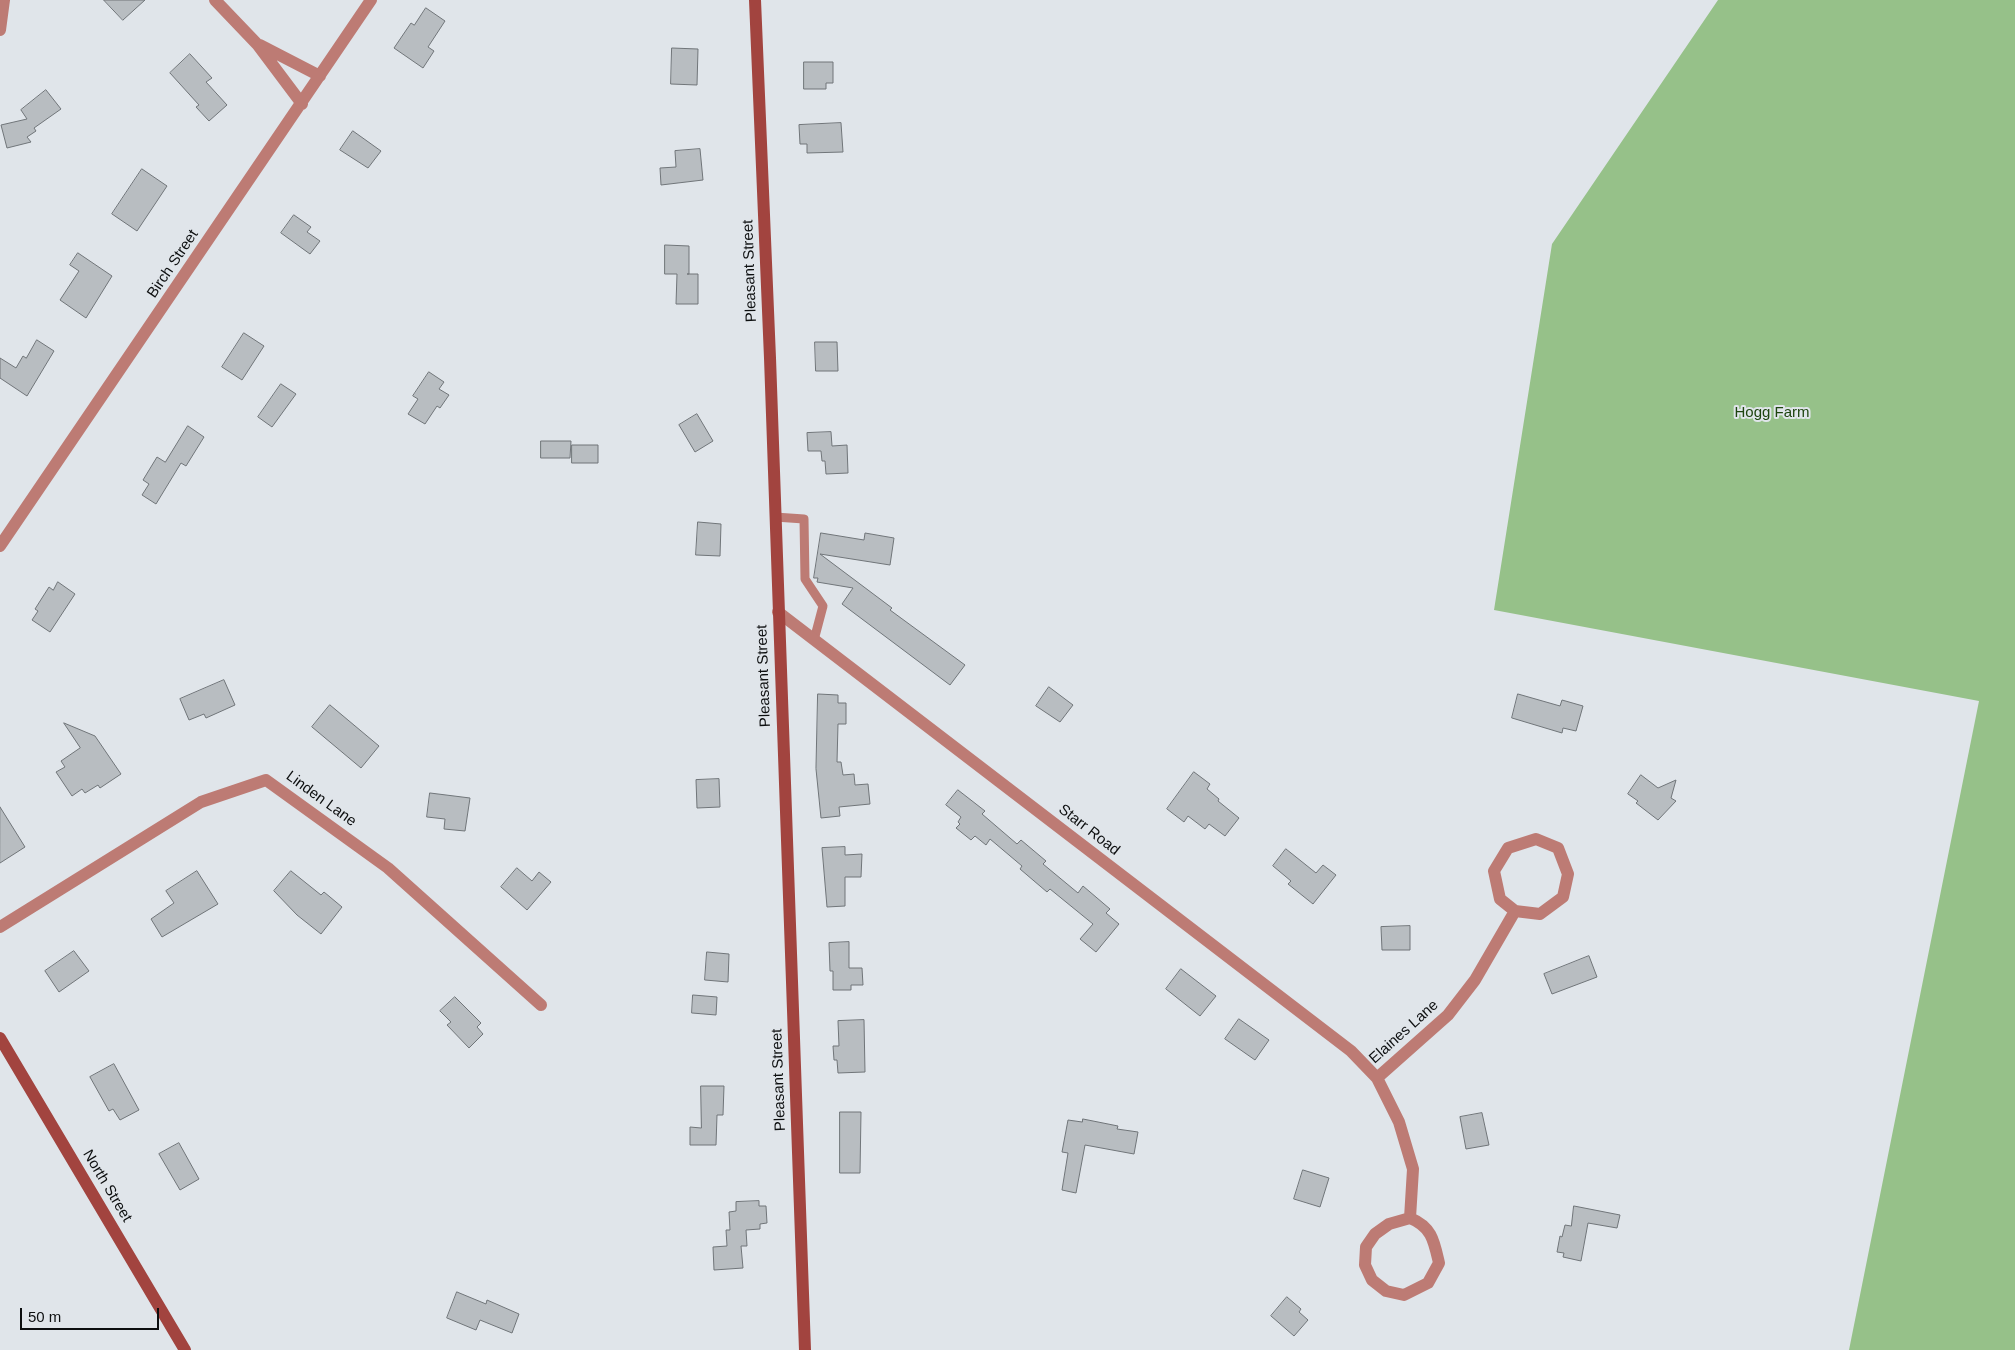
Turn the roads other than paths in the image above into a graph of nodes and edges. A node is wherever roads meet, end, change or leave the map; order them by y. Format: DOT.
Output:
graph roads {
  1 [pos="4,0"];
  2 [pos="215,0"];
  3 [pos="372,0"];
  4 [pos="755,0"];
  5 [pos="0,30"];
  6 [pos="258,44"];
  7 [pos="320,76"];
  8 [pos="302,104"];
  9 [pos="775,517"];
  10 [pos="0,546"];
  11 [pos="778,612"];
  12 [pos="814,640"];
  13 [pos="1515,911"];
  14 [pos="0,927"];
  15 [pos="541,1005"];
  16 [pos="0,1038"];
  17 [pos="1377,1078"];
  18 [pos="1410,1218"];
  19 [pos="185,1350"];
  20 [pos="805,1350"];
  1 -- 5 [label="street"];
  2 -- 6 [label="street"];
  3 -- 7 [label="street, Birch Street"];
  4 -- 9 [label="main road, Pleasant Street"];
  6 -- 7 [label="street"];
  6 -- 8 [label="street"];
  7 -- 8 [label="street, Birch Street"];
  8 -- 10 [label="street, Birch Street"];
  9 -- 11 [label="main road, Pleasant Street"];
  9 -- 12 [label="lane"];
  11 -- 12 [label="street, Starr Road"];
  11 -- 20 [label="main road, Pleasant Street"];
  12 -- 17 [label="street, Starr Road"];
  13 -- 13 [label="street"];
  13 -- 17 [label="street, Elaines Lane"];
  14 -- 15 [label="street, Linden Lane"];
  16 -- 19 [label="main road, North Street"];
  17 -- 18 [label="street, Elaines Lane"];
  18 -- 18 [label="street"];
}
